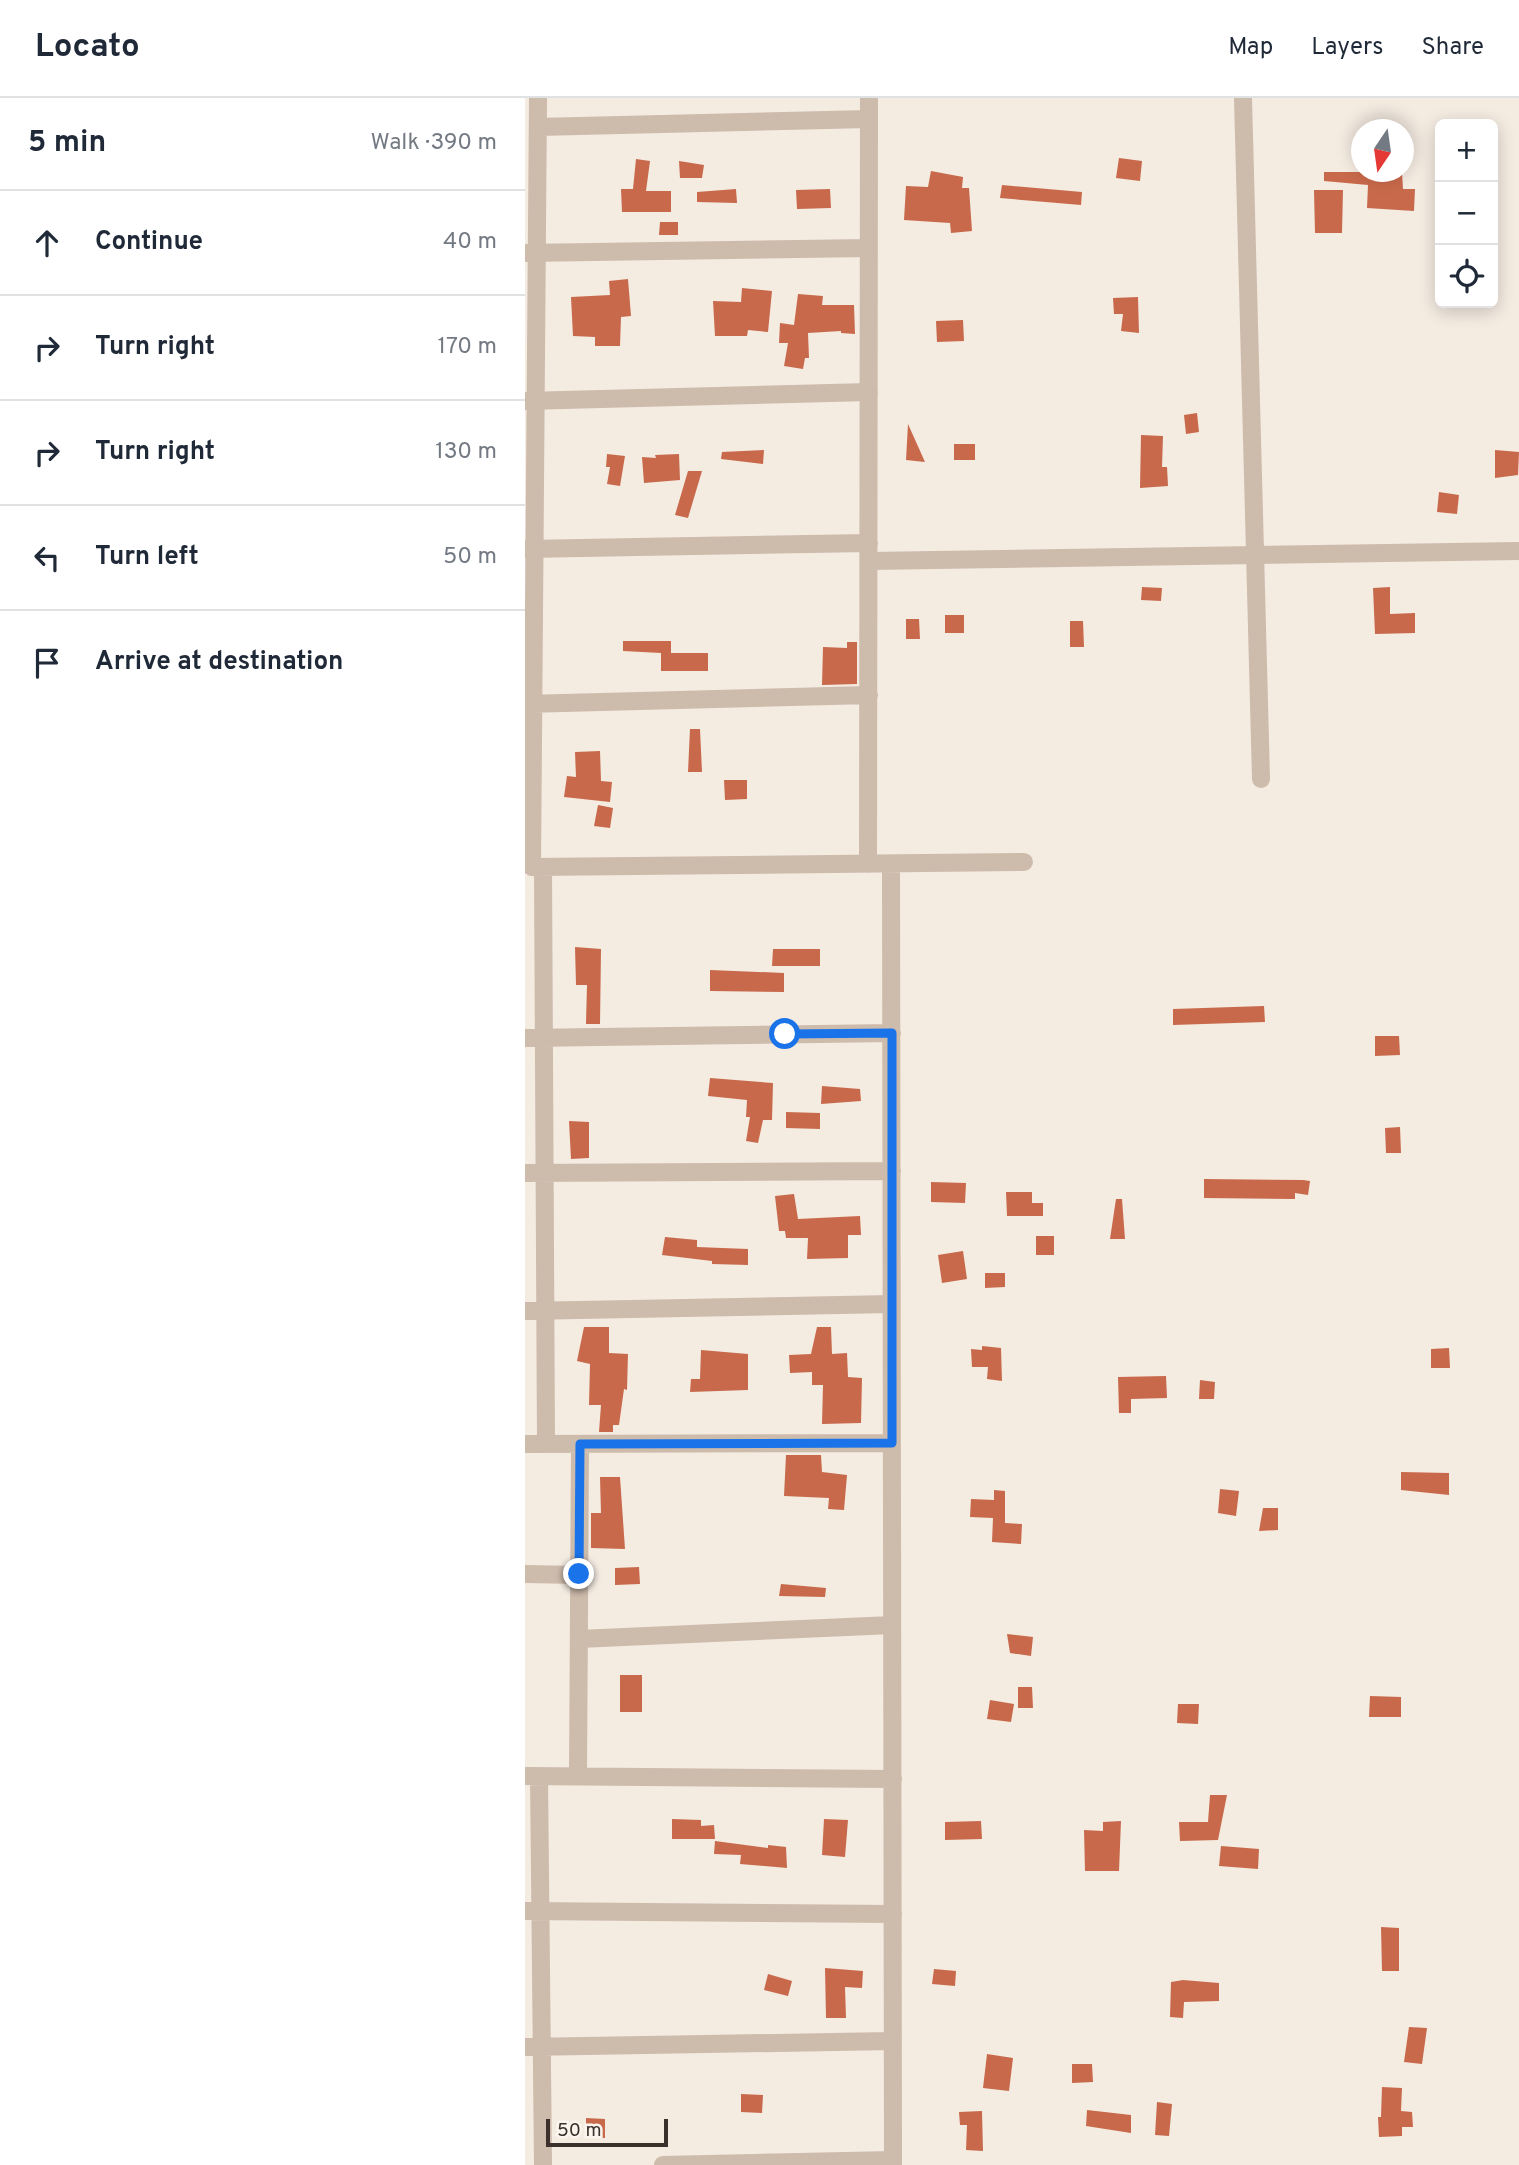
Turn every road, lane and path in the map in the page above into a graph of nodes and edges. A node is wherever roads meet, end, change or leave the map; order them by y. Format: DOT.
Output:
graph roads {
  1 [pos="538,98"];
  2 [pos="869,98"];
  3 [pos="1243,98"];
  4 [pos="869,119"];
  5 [pos="538,127"];
  6 [pos="869,248"];
  7 [pos="532,253"];
  8 [pos="869,392"];
  9 [pos="530,401"];
  10 [pos="869,542"];
  11 [pos="529,549"];
  12 [pos="1519,551"];
  13 [pos="1255,554"];
  14 [pos="869,561"];
  15 [pos="869,695"];
  16 [pos="529,704"];
  17 [pos="1261,779"];
  18 [pos="1024,862"];
  19 [pos="869,864"];
  20 [pos="891,864"];
  21 [pos="533,867"];
  22 [pos="892,1033"];
  23 [pos="525,1038"];
  24 [pos="545,1038"];
  25 [pos="892,1171"];
  26 [pos="525,1173"];
  27 [pos="546,1173"];
  28 [pos="892,1304"];
  29 [pos="525,1311"];
  30 [pos="546,1311"];
  31 [pos="892,1443"];
  32 [pos="525,1444"];
  33 [pos="546,1444"];
  34 [pos="580,1444"];
  35 [pos="525,1574"];
  36 [pos="579,1574"];
  37 [pos="892,1625"];
  38 [pos="579,1639"];
  39 [pos="532,1776"];
  40 [pos="578,1776"];
  41 [pos="893,1779"];
  42 [pos="532,1911"];
  43 [pos="893,1914"];
  44 [pos="893,2040"];
  45 [pos="544,2046"];
  46 [pos="525,2047"];
  47 [pos="893,2162"];
  48 [pos="543,2165"];
  49 [pos="663,2165"];
  1 -- 5 [label="street"];
  2 -- 4 [label="street"];
  3 -- 13 [label="street"];
  4 -- 5 [label="street"];
  4 -- 6 [label="street"];
  5 -- 7 [label="street"];
  6 -- 7 [label="street"];
  6 -- 8 [label="street"];
  7 -- 9 [label="street"];
  8 -- 9 [label="street"];
  8 -- 10 [label="street"];
  9 -- 11 [label="street"];
  10 -- 11 [label="street"];
  10 -- 14 [label="street"];
  11 -- 16 [label="street"];
  12 -- 13 [label="street"];
  13 -- 14 [label="street"];
  13 -- 17 [label="street"];
  14 -- 15 [label="street"];
  15 -- 16 [label="street"];
  15 -- 19 [label="street"];
  16 -- 21 [label="street"];
  18 -- 20 [label="street"];
  19 -- 20 [label="street"];
  19 -- 21 [label="street"];
  20 -- 22 [label="street"];
  21 -- 24 [label="street"];
  22 -- 24 [label="street"];
  22 -- 25 [label="street"];
  23 -- 24 [label="street"];
  24 -- 27 [label="street"];
  25 -- 27 [label="street"];
  25 -- 28 [label="street"];
  26 -- 27 [label="street"];
  27 -- 30 [label="street"];
  28 -- 30 [label="street"];
  28 -- 31 [label="street"];
  29 -- 30 [label="street"];
  30 -- 33 [label="street"];
  31 -- 34 [label="street"];
  31 -- 37 [label="street"];
  32 -- 33 [label="street"];
  33 -- 34 [label="street"];
  34 -- 36 [label="street"];
  35 -- 36 [label="street"];
  36 -- 38 [label="street"];
  37 -- 38 [label="street"];
  37 -- 41 [label="street"];
  38 -- 40 [label="street"];
  39 -- 40 [label="street"];
  39 -- 42 [label="street"];
  40 -- 41 [label="street"];
  41 -- 43 [label="street"];
  42 -- 43 [label="street"];
  42 -- 45 [label="street"];
  43 -- 44 [label="street"];
  44 -- 45 [label="street"];
  44 -- 47 [label="street"];
  45 -- 46 [label="street"];
  45 -- 48 [label="street"];
  47 -- 49 [label="street"];
}
